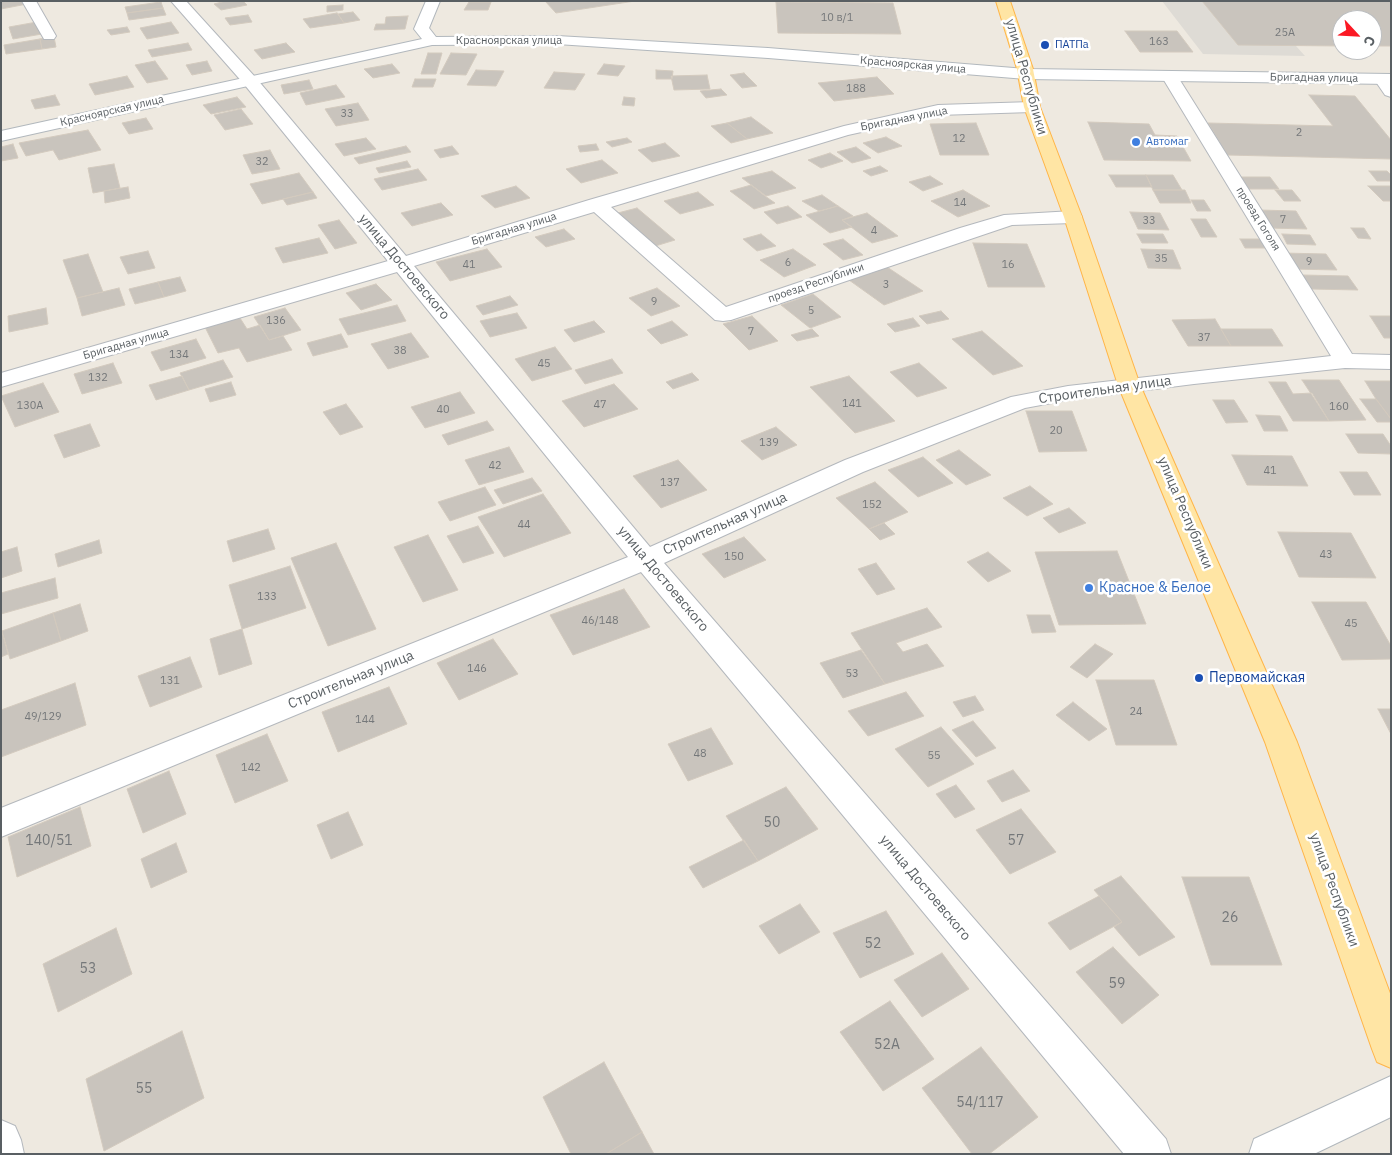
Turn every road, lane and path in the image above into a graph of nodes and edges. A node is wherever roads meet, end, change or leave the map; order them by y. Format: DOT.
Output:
graph roads {
  1 [pos="29,1"];
  2 [pos="178,1"];
  3 [pos="433,1"];
  4 [pos="1003,1"];
  5 [pos="48,36"];
  6 [pos="432,41"];
  7 [pos="1026,74"];
  8 [pos="1170,77"];
  9 [pos="250,81"];
  10 [pos="1388,84"];
  11 [pos="1032,107"];
  12 [pos="1,136"];
  13 [pos="596,204"];
  14 [pos="1073,217"];
  15 [pos="401,264"];
  16 [pos="1345,361"];
  17 [pos="1391,362"];
  18 [pos="1,380"];
  19 [pos="1129,385"];
  20 [pos="646,560"];
  21 [pos="1,823"];
  22 [pos="1391,1049"];
  23 [pos="1391,1096"];
  24 [pos="1,1140"];
  25 [pos="3,1154"];
  26 [pos="1151,1154"];
  27 [pos="1269,1154"];
  1 -- 5 [label="street"];
  2 -- 9 [label="street, улица Достоевского"];
  3 -- 6 [label="street"];
  4 -- 7 [label="main road, улица Республики"];
  6 -- 7 [label="street, Красноярская улица"];
  6 -- 9 [label="street, Красноярская улица"];
  7 -- 8 [label="street, Бригадная улица"];
  7 -- 11 [label="main road, улица Республики"];
  8 -- 10 [label="street, Бригадная улица"];
  8 -- 16 [label="street, проезд Гоголя"];
  9 -- 12 [label="street, Красноярская улица"];
  9 -- 15 [label="street, улица Достоевского"];
  11 -- 13 [label="street, Бригадная улица"];
  11 -- 14 [label="main road, улица Республики"];
  13 -- 14 [label="street, проезд Республики"];
  13 -- 15 [label="street, Бригадная улица"];
  14 -- 19 [label="main road, улица Республики"];
  15 -- 18 [label="street, Бригадная улица"];
  15 -- 20 [label="street, улица Достоевского"];
  16 -- 17 [label="street, Строительная улица"];
  16 -- 19 [label="street, Строительная улица"];
  19 -- 20 [label="street, Строительная улица"];
  19 -- 22 [label="main road, улица Республики"];
  20 -- 21 [label="street, Строительная улица"];
  20 -- 26 [label="street, улица Достоевского"];
  23 -- 27 [label="street"];
  24 -- 25 [label="street"];
}
